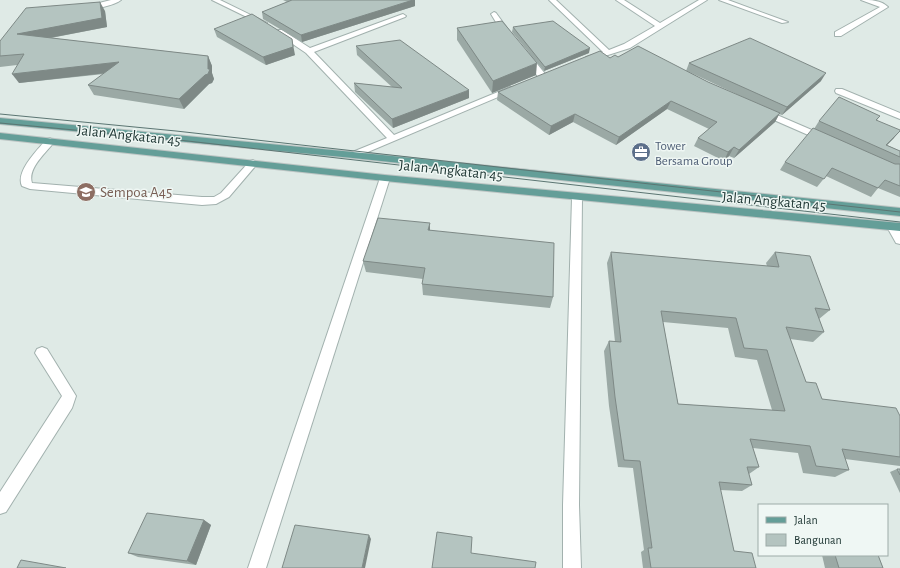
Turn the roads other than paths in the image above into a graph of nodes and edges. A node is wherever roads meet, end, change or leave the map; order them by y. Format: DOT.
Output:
graph roads {
  1 [pos="118,0"];
  2 [pos="216,0"];
  3 [pos="552,0"];
  4 [pos="619,0"];
  5 [pos="704,0"];
  6 [pos="722,0"];
  7 [pos="864,0"];
  8 [pos="78,8"];
  9 [pos="494,14"];
  10 [pos="402,16"];
  11 [pos="784,22"];
  12 [pos="660,26"];
  13 [pos="838,34"];
  14 [pos="309,51"];
  15 [pos="606,52"];
  16 [pos="578,63"];
  17 [pos="543,77"];
  18 [pos="522,86"];
  19 [pos="839,91"];
  20 [pos="758,109"];
  21 [pos="900,116"];
  22 [pos="0,121"];
  23 [pos="0,136"];
  24 [pos="392,138"];
  25 [pos="50,141"];
  26 [pos="835,144"];
  27 [pos="353,154"];
  28 [pos="253,163"];
  29 [pos="385,178"];
  30 [pos="577,198"];
  31 [pos="900,212"];
  32 [pos="896,227"];
  33 [pos="900,240"];
  34 [pos="42,353"];
  35 [pos="0,506"];
  36 [pos="257,568"];
  37 [pos="572,568"];
  1 -- 8 [label="street"];
  2 -- 14 [label="street"];
  3 -- 15 [label="street"];
  4 -- 12 [label="street"];
  5 -- 12 [label="street"];
  6 -- 11 [label="street"];
  7 -- 13 [label="street"];
  9 -- 17 [label="street"];
  10 -- 14 [label="street"];
  12 -- 15 [label="street"];
  14 -- 24 [label="street"];
  15 -- 16 [label="street"];
  18 -- 24 [label="street"];
  19 -- 21 [label="street"];
  20 -- 26 [label="street"];
  22 -- 27 [label="main road, Jalan Angkatan 45"];
  23 -- 25 [label="main road, Jalan Angkatan 45"];
  24 -- 27 [label="street"];
  25 -- 28 [label="main road, Jalan Angkatan 45"];
  25 -- 28 [label="street"];
  27 -- 31 [label="main road, Jalan Angkatan 45"];
  28 -- 29 [label="main road, Jalan Angkatan 45"];
  29 -- 30 [label="main road, Jalan Angkatan 45"];
  29 -- 36 [label="street"];
  30 -- 32 [label="main road, Jalan Angkatan 45"];
  30 -- 37 [label="street"];
  32 -- 33 [label="street"];
  34 -- 35 [label="street"];
}
